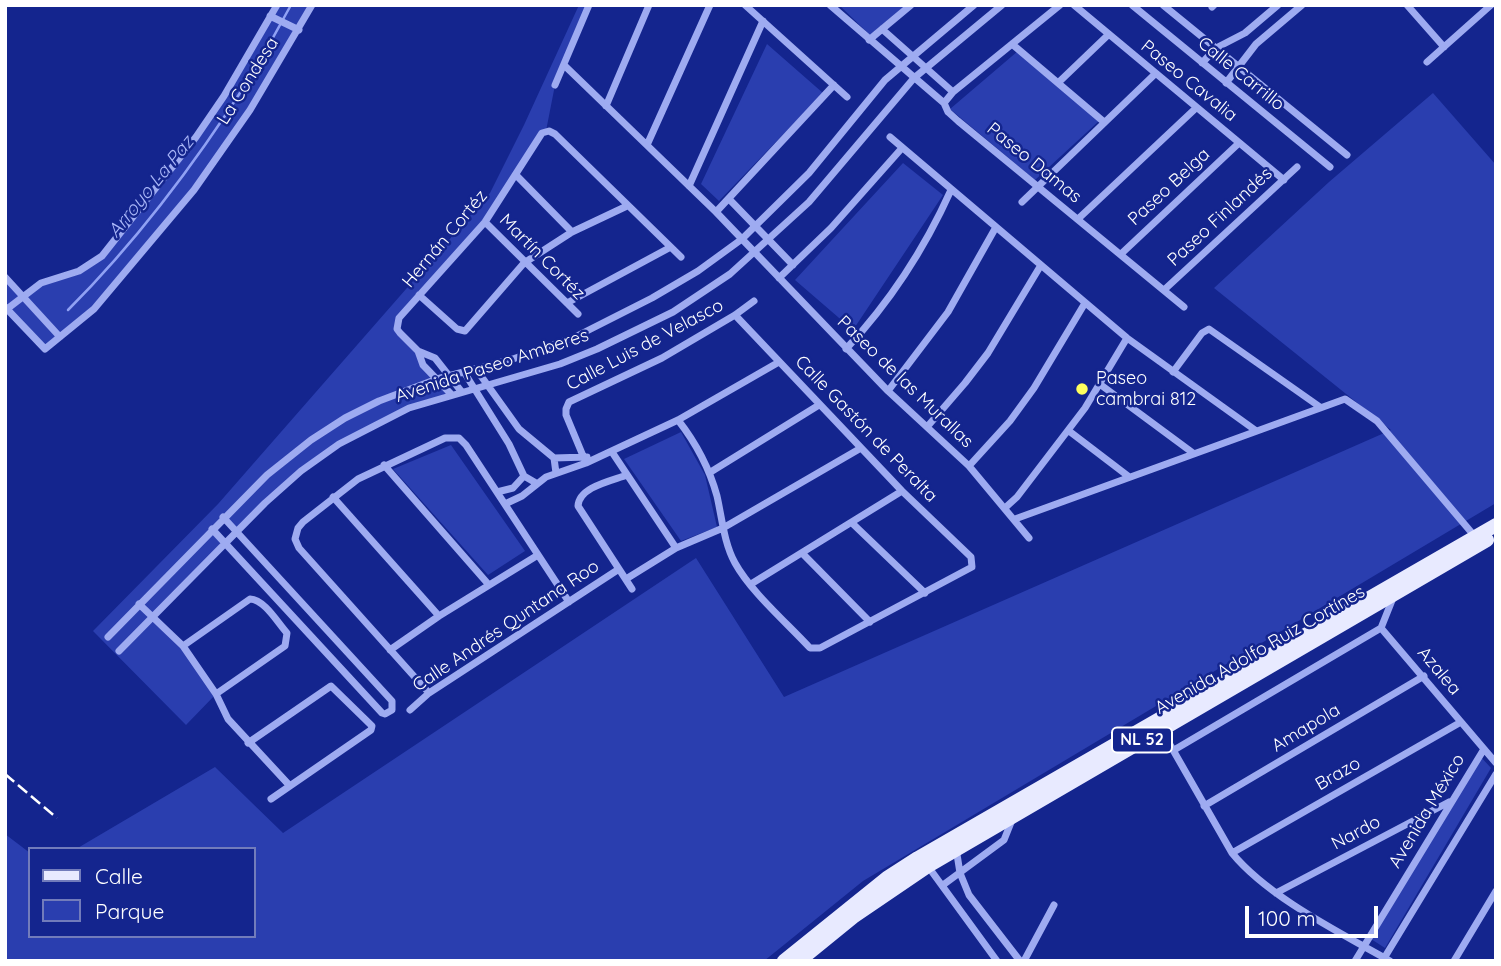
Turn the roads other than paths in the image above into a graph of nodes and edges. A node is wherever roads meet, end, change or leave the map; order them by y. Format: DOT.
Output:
graph roads {
  1 [pos="276,5"];
  2 [pos="312,5"];
  3 [pos="589,5"];
  4 [pos="649,5"];
  5 [pos="710,5"];
  6 [pos="746,5"];
  7 [pos="830,5"];
  8 [pos="911,5"];
  9 [pos="974,5"];
  10 [pos="1002,5"];
  11 [pos="1060,5"];
  12 [pos="1074,5"];
  13 [pos="1132,5"];
  14 [pos="1163,5"];
  15 [pos="1278,5"];
  16 [pos="1302,5"];
  17 [pos="1407,5"];
  18 [pos="1487,7"];
  19 [pos="1288,16"];
  20 [pos="274,18"];
  21 [pos="763,21"];
  22 [pos="296,29"];
  23 [pos="882,29"];
  24 [pos="1108,35"];
  25 [pos="869,40"];
  26 [pos="1012,44"];
  27 [pos="1444,47"];
  28 [pos="1216,48"];
  29 [pos="912,56"];
  30 [pos="1427,62"];
  31 [pos="1202,63"];
  32 [pos="564,65"];
  33 [pos="900,66"];
  34 [pos="925,67"];
  35 [pos="1239,68"];
  36 [pos="1155,74"];
  37 [pos="914,78"];
  38 [pos="1059,82"];
  39 [pos="1226,83"];
  40 [pos="555,85"];
  41 [pos="834,85"];
  42 [pos="953,92"];
  43 [pos="847,97"];
  44 [pos="944,103"];
  45 [pos="606,106"];
  46 [pos="1196,108"];
  47 [pos="1104,122"];
  48 [pos="890,138"];
  49 [pos="1240,143"];
  50 [pos="647,145"];
  51 [pos="902,148"];
  52 [pos="1347,155"];
  53 [pos="1297,167"];
  54 [pos="1331,167"];
  55 [pos="516,175"];
  56 [pos="1284,180"];
  57 [pos="689,186"];
  58 [pos="1036,187"];
  59 [pos="951,190"];
  60 [pos="729,199"];
  61 [pos="1022,202"];
  62 [pos="626,206"];
  63 [pos="716,212"];
  64 [pos="1077,219"];
  65 [pos="485,222"];
  66 [pos="756,227"];
  67 [pos="996,227"];
  68 [pos="572,232"];
  69 [pos="742,239"];
  70 [pos="769,241"];
  71 [pos="669,247"];
  72 [pos="755,253"];
  73 [pos="1121,254"];
  74 [pos="681,257"];
  75 [pos="524,263"];
  76 [pos="793,265"];
  77 [pos="1041,265"];
  78 [pos="5,277"];
  79 [pos="779,278"];
  80 [pos="1164,290"];
  81 [pos="419,295"];
  82 [pos="23,296"];
  83 [pos="754,301"];
  84 [pos="567,303"];
  85 [pos="1085,303"];
  86 [pos="1184,307"];
  87 [pos="6,308"];
  88 [pos="578,314"];
  89 [pos="735,316"];
  90 [pos="60,337"];
  91 [pos="1127,338"];
  92 [pos="846,349"];
  93 [pos="418,351"];
  94 [pos="779,362"];
  95 [pos="476,369"];
  96 [pos="464,372"];
  97 [pos="1173,372"];
  98 [pos="449,376"];
  99 [pos="437,379"];
  100 [pos="487,384"];
  101 [pos="1101,385"];
  102 [pos="474,388"];
  103 [pos="461,391"];
  104 [pos="888,391"];
  105 [pos="451,394"];
  106 [pos="819,405"];
  107 [pos="1320,407"];
  108 [pos="678,420"];
  109 [pos="927,427"];
  110 [pos="1255,430"];
  111 [pos="1069,431"];
  112 [pos="861,448"];
  113 [pos="612,452"];
  114 [pos="1193,453"];
  115 [pos="554,458"];
  116 [pos="585,460"];
  117 [pos="384,465"];
  118 [pos="969,466"];
  119 [pos="556,473"];
  120 [pos="709,473"];
  121 [pos="627,475"];
  122 [pos="524,476"];
  123 [pos="1128,476"];
  124 [pos="536,483"];
  125 [pos="902,491"];
  126 [pos="497,492"];
  127 [pos="333,497"];
  128 [pos="505,504"];
  129 [pos="1006,507"];
  130 [pos="223,517"];
  131 [pos="1015,519"];
  132 [pos="852,523"];
  133 [pos="1496,525"];
  134 [pos="723,528"];
  135 [pos="212,529"];
  136 [pos="237,532"];
  137 [pos="1496,535"];
  138 [pos="1029,538"];
  139 [pos="1478,540"];
  140 [pos="226,543"];
  141 [pos="676,548"];
  142 [pos="802,553"];
  143 [pos="538,555"];
  144 [pos="619,569"];
  145 [pos="626,579"];
  146 [pos="751,584"];
  147 [pos="489,585"];
  148 [pos="632,589"];
  149 [pos="925,593"];
  150 [pos="1394,595"];
  151 [pos="569,601"];
  152 [pos="139,604"];
  153 [pos="439,616"];
  154 [pos="152,617"];
  155 [pos="870,622"];
  156 [pos="1381,628"];
  157 [pos="108,637"];
  158 [pos="183,646"];
  159 [pos="390,650"];
  160 [pos="119,651"];
  161 [pos="1423,676"];
  162 [pos="429,693"];
  163 [pos="216,694"];
  164 [pos="410,709"];
  165 [pos="1461,722"];
  166 [pos="1158,725"];
  167 [pos="247,743"];
  168 [pos="1483,749"];
  169 [pos="1174,750"];
  170 [pos="1496,762"];
  171 [pos="1496,774"];
  172 [pos="290,786"];
  173 [pos="271,799"];
  174 [pos="1451,801"];
  175 [pos="1204,806"];
  176 [pos="1013,816"];
  177 [pos="950,846"];
  178 [pos="1232,853"];
  179 [pos="928,866"];
  180 [pos="960,873"];
  181 [pos="943,886"];
  182 [pos="1496,891"];
  183 [pos="1276,893"];
  184 [pos="1054,905"];
  185 [pos="1363,946"];
  186 [pos="1385,960"];
  187 [pos="784,961"];
  188 [pos="799,961"];
  189 [pos="997,961"];
  190 [pos="1022,961"];
  191 [pos="1354,961"];
  192 [pos="1454,961"];
  1 -- 20 [label="street, La Condesa"];
  2 -- 22 [label="street, La Condesa"];
  3 -- 32 [label="street"];
  4 -- 45 [label="street"];
  5 -- 50 [label="street"];
  6 -- 21 [label="street"];
  7 -- 25 [label="street, Paseo Damas"];
  8 -- 23 [label="street"];
  9 -- 29 [label="street, Avenida Paseo Amberes"];
  10 -- 34 [label="street, Avenida Paseo Amberes"];
  11 -- 26 [label="street"];
  12 -- 24 [label="street, Paseo Cavalia"];
  13 -- 31 [label="street, Calle Carrillo"];
  14 -- 28 [label="street, Calle Carrillo"];
  15 -- 19 [label="street"];
  15 -- 28 [label="street"];
  16 -- 19 [label="street"];
  17 -- 27 [label="street"];
  18 -- 27 [label="street"];
  19 -- 35 [label="street"];
  20 -- 22 [label="street"];
  20 -- 82 [label="street, La Condesa"];
  21 -- 41 [label="street"];
  21 -- 57 [label="street"];
  22 -- 90 [label="street, La Condesa"];
  23 -- 25 [label="street"];
  23 -- 29 [label="street"];
  24 -- 36 [label="street, Paseo Cavalia"];
  24 -- 38 [label="street"];
  25 -- 33 [label="street, Paseo Damas"];
  26 -- 38 [label="street"];
  26 -- 42 [label="street"];
  27 -- 30 [label="street"];
  28 -- 31 [label="street"];
  28 -- 35 [label="street, Calle Carrillo"];
  29 -- 33 [label="street, Avenida Paseo Amberes"];
  29 -- 34 [label="street"];
  31 -- 39 [label="street, Calle Carrillo"];
  32 -- 40 [label="street"];
  32 -- 45 [label="street, Paseo de las Murallas"];
  33 -- 37 [label="street, Paseo Damas"];
  33 -- 66 [label="street, Avenida Paseo Amberes"];
  34 -- 37 [label="street, Avenida Paseo Amberes"];
  34 -- 42 [label="street"];
  35 -- 39 [label="street"];
  35 -- 52 [label="street, Calle Carrillo"];
  36 -- 46 [label="street, Paseo Cavalia"];
  36 -- 47 [label="street"];
  37 -- 44 [label="street, Paseo Damas"];
  37 -- 70 [label="street, Avenida Paseo Amberes"];
  38 -- 47 [label="street"];
  39 -- 54 [label="street, Calle Carrillo"];
  41 -- 43 [label="street"];
  41 -- 60 [label="street"];
  42 -- 44 [label="street"];
  44 -- 58 [label="street, Paseo Damas"];
  45 -- 50 [label="street, Paseo de las Murallas"];
  46 -- 49 [label="street, Paseo Cavalia"];
  46 -- 64 [label="street"];
  47 -- 58 [label="street"];
  48 -- 51 [label="street"];
  49 -- 56 [label="street, Paseo Cavalia"];
  49 -- 73 [label="street, Paseo Belga"];
  50 -- 57 [label="street, Paseo de las Murallas"];
  51 -- 59 [label="street"];
  51 -- 76 [label="street"];
  53 -- 56 [label="street, Paseo Finlandés"];
  55 -- 62 [label="street, Hernán Cortéz"];
  55 -- 65 [label="street, Hernán Cortéz"];
  55 -- 68 [label="street"];
  56 -- 80 [label="street, Paseo Finlandés"];
  57 -- 63 [label="street, Paseo de las Murallas"];
  58 -- 61 [label="street"];
  58 -- 64 [label="street, Paseo Damas"];
  59 -- 67 [label="street"];
  59 -- 92 [label="street"];
  60 -- 63 [label="street"];
  60 -- 66 [label="street"];
  62 -- 68 [label="street"];
  62 -- 71 [label="street"];
  63 -- 69 [label="street, Paseo de las Murallas"];
  64 -- 73 [label="street, Paseo Damas"];
  65 -- 75 [label="street, Martín Cortéz"];
  65 -- 81 [label="street, Hernán Cortéz"];
  66 -- 69 [label="street, Avenida Paseo Amberes"];
  66 -- 70 [label="street"];
  67 -- 77 [label="street"];
  67 -- 104 [label="street"];
  68 -- 75 [label="street"];
  69 -- 72 [label="street, Paseo de las Murallas"];
  69 -- 95 [label="street, Avenida Paseo Amberes"];
  70 -- 72 [label="street, Avenida Paseo Amberes"];
  70 -- 76 [label="street"];
  71 -- 74 [label="street"];
  71 -- 84 [label="street"];
  72 -- 79 [label="street, Paseo de las Murallas"];
  72 -- 100 [label="street, Avenida Paseo Amberes"];
  73 -- 80 [label="street, Paseo Damas"];
  75 -- 81 [label="street"];
  75 -- 84 [label="street, Martín Cortéz"];
  76 -- 79 [label="street"];
  77 -- 85 [label="street"];
  77 -- 109 [label="street"];
  78 -- 82 [label="street"];
  79 -- 92 [label="street, Paseo de las Murallas"];
  80 -- 86 [label="street, Paseo Damas"];
  81 -- 93 [label="street, Hernán Cortéz"];
  82 -- 87 [label="street, La Condesa"];
  82 -- 90 [label="street"];
  83 -- 89 [label="street, Calle Luis de Velasco"];
  84 -- 88 [label="street, Martín Cortéz"];
  85 -- 91 [label="street"];
  85 -- 118 [label="street"];
  87 -- 90 [label="street, La Condesa"];
  89 -- 94 [label="street, Calle Gastón de Peralta"];
  89 -- 116 [label="street, Calle Luis de Velasco"];
  91 -- 97 [label="street"];
  91 -- 101 [label="street"];
  92 -- 104 [label="street, Paseo de las Murallas"];
  93 -- 98 [label="street"];
  93 -- 99 [label="street"];
  94 -- 106 [label="street, Calle Gastón de Peralta"];
  94 -- 108 [label="street"];
  95 -- 96 [label="street, Avenida Paseo Amberes"];
  95 -- 100 [label="street"];
  96 -- 98 [label="street, Avenida Paseo Amberes"];
  96 -- 102 [label="street"];
  97 -- 107 [label="street"];
  97 -- 110 [label="street"];
  98 -- 99 [label="street, Avenida Paseo Amberes"];
  98 -- 103 [label="street"];
  99 -- 105 [label="street"];
  99 -- 130 [label="street, Avenida Paseo Amberes"];
  100 -- 102 [label="street, Avenida Paseo Amberes"];
  100 -- 115 [label="street"];
  101 -- 111 [label="street"];
  101 -- 114 [label="street"];
  102 -- 103 [label="street, Avenida Paseo Amberes"];
  102 -- 122 [label="street"];
  103 -- 105 [label="street, Avenida Paseo Amberes"];
  104 -- 109 [label="street, Paseo de las Murallas"];
  105 -- 136 [label="street, Avenida Paseo Amberes"];
  106 -- 112 [label="street, Calle Gastón de Peralta"];
  106 -- 120 [label="street"];
  107 -- 110 [label="street"];
  107 -- 139 [label="street"];
  108 -- 113 [label="street"];
  108 -- 120 [label="street"];
  109 -- 118 [label="street, Paseo de las Murallas"];
  110 -- 114 [label="street"];
  111 -- 123 [label="street"];
  111 -- 129 [label="street"];
  112 -- 125 [label="street, Calle Gastón de Peralta"];
  112 -- 134 [label="street"];
  113 -- 116 [label="street"];
  113 -- 121 [label="street"];
  114 -- 123 [label="street"];
  115 -- 116 [label="street"];
  115 -- 119 [label="street"];
  116 -- 119 [label="street"];
  117 -- 126 [label="street"];
  117 -- 127 [label="street"];
  117 -- 147 [label="street"];
  118 -- 129 [label="street, Paseo de las Murallas"];
  119 -- 124 [label="street"];
  120 -- 134 [label="street"];
  121 -- 141 [label="street"];
  121 -- 144 [label="street"];
  122 -- 124 [label="street"];
  122 -- 126 [label="street"];
  123 -- 131 [label="street"];
  124 -- 128 [label="street"];
  125 -- 132 [label="street"];
  125 -- 149 [label="street, Calle Gastón de Peralta"];
  126 -- 128 [label="street"];
  127 -- 153 [label="street"];
  127 -- 159 [label="street"];
  128 -- 143 [label="street"];
  129 -- 131 [label="street, Paseo de las Murallas"];
  130 -- 135 [label="street, Avenida Paseo Amberes"];
  130 -- 136 [label="street"];
  131 -- 138 [label="street, Paseo de las Murallas"];
  132 -- 142 [label="street"];
  132 -- 149 [label="street"];
  133 -- 139 [label="main road"];
  134 -- 141 [label="street"];
  134 -- 146 [label="street"];
  135 -- 140 [label="street"];
  135 -- 152 [label="street, Avenida Paseo Amberes"];
  136 -- 140 [label="street, Avenida Paseo Amberes"];
  136 -- 140 [label="street"];
  137 -- 139 [label="main road, Avenida Adolfo Ruiz Cortínes / NL 52"];
  139 -- 150 [label="main road, Avenida Adolfo Ruiz Cortínes / NL 52"];
  139 -- 166 [label="main road"];
  140 -- 154 [label="street, Avenida Paseo Amberes"];
  141 -- 145 [label="street"];
  142 -- 146 [label="street"];
  142 -- 155 [label="street"];
  143 -- 147 [label="street"];
  143 -- 151 [label="street"];
  144 -- 145 [label="street"];
  144 -- 151 [label="street, Calle Andrés Quntana Roo"];
  145 -- 148 [label="street"];
  146 -- 155 [label="street"];
  147 -- 153 [label="street"];
  149 -- 155 [label="street"];
  150 -- 156 [label="street"];
  150 -- 166 [label="main road, Avenida Adolfo Ruiz Cortínes / NL 52"];
  151 -- 162 [label="street, Calle Andrés Quntana Roo"];
  152 -- 154 [label="street"];
  152 -- 157 [label="street, Avenida Paseo Amberes"];
  153 -- 159 [label="street"];
  154 -- 158 [label="street"];
  154 -- 160 [label="street, Avenida Paseo Amberes"];
  156 -- 161 [label="street, Azalea"];
  156 -- 169 [label="street"];
  158 -- 163 [label="street"];
  158 -- 163 [label="street"];
  159 -- 162 [label="street"];
  161 -- 165 [label="street, Azalea"];
  161 -- 175 [label="street, Amapola"];
  162 -- 164 [label="street, Calle Andrés Quntana Roo"];
  163 -- 167 [label="street"];
  165 -- 168 [label="street, Azalea"];
  165 -- 178 [label="street, Brazo"];
  166 -- 169 [label="street"];
  166 -- 176 [label="main road, Avenida Adolfo Ruiz Cortínes / NL 52"];
  166 -- 177 [label="main road"];
  167 -- 172 [label="street"];
  167 -- 172 [label="street"];
  168 -- 170 [label="street, Azalea"];
  168 -- 174 [label="street, Avenida México"];
  169 -- 175 [label="street"];
  171 -- 186 [label="street"];
  172 -- 173 [label="street"];
  174 -- 183 [label="street, Nardo"];
  174 -- 185 [label="street, Avenida México"];
  175 -- 178 [label="street"];
  176 -- 177 [label="main road, Avenida Adolfo Ruiz Cortínes / NL 52"];
  176 -- 180 [label="street"];
  177 -- 179 [label="main road, Avenida Adolfo Ruiz Cortínes / NL 52"];
  177 -- 180 [label="street"];
  177 -- 187 [label="main road"];
  178 -- 183 [label="street"];
  179 -- 181 [label="street"];
  179 -- 188 [label="main road, Avenida Adolfo Ruiz Cortínes / NL 52"];
  180 -- 181 [label="street"];
  180 -- 190 [label="street"];
  181 -- 189 [label="street"];
  182 -- 192 [label="street"];
  183 -- 185 [label="street"];
  184 -- 190 [label="street"];
  185 -- 186 [label="street"];
  185 -- 191 [label="street, Avenida México"];
}
